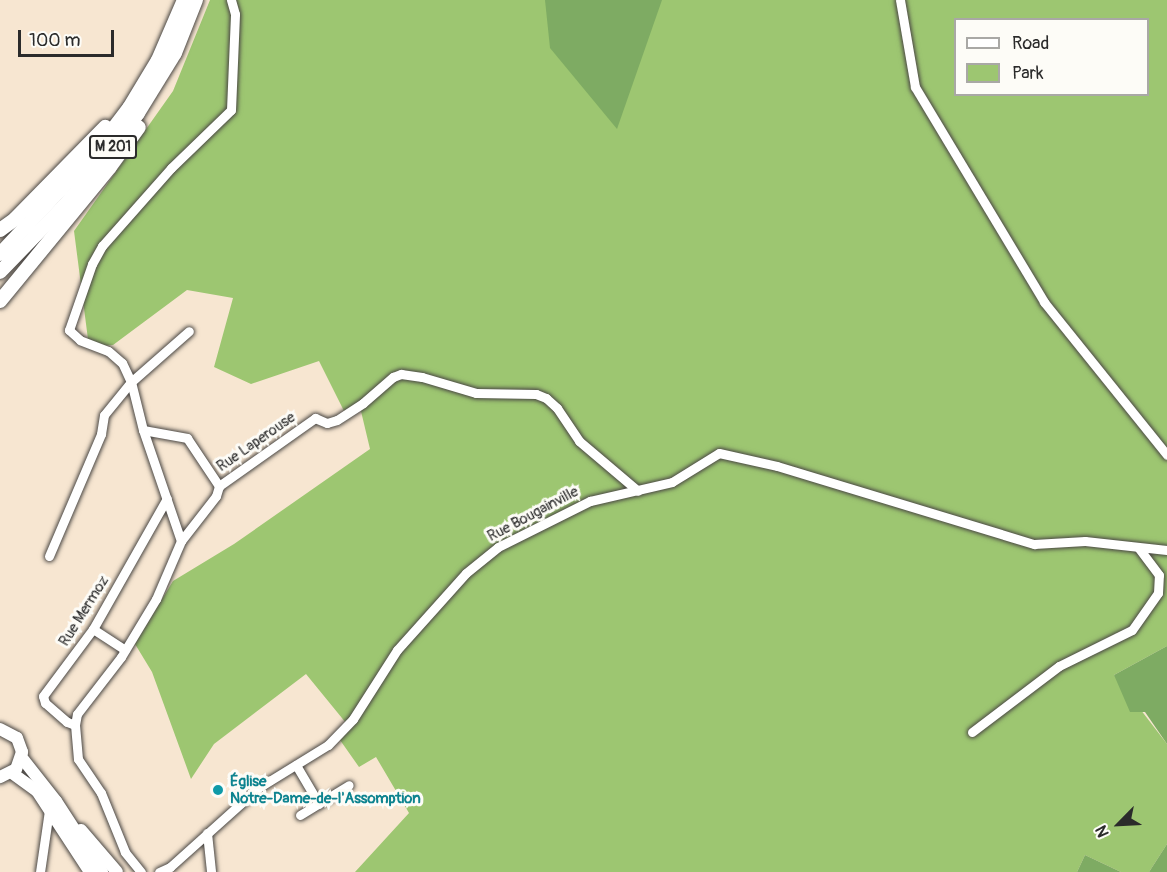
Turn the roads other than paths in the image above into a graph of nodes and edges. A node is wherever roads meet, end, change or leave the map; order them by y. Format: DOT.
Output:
graph roads {
  1 [pos="183,0"];
  2 [pos="196,0"];
  3 [pos="231,0"];
  4 [pos="900,0"];
  5 [pos="176,53"];
  6 [pos="0,230"];
  7 [pos="0,255"];
  8 [pos="0,272"];
  9 [pos="0,301"];
  10 [pos="189,331"];
  11 [pos="131,382"];
  12 [pos="143,430"];
  13 [pos="1167,455"];
  14 [pos="219,486"];
  15 [pos="639,491"];
  16 [pos="167,498"];
  17 [pos="181,541"];
  18 [pos="1138,547"];
  19 [pos="1167,550"];
  20 [pos="49,556"];
  21 [pos="93,628"];
  22 [pos="125,650"];
  23 [pos="75,725"];
  24 [pos="1,728"];
  25 [pos="972,732"];
  26 [pos="22,758"];
  27 [pos="296,765"];
  28 [pos="3,776"];
  29 [pos="349,785"];
  30 [pos="319,804"];
  31 [pos="52,805"];
  32 [pos="300,815"];
  33 [pos="207,833"];
  34 [pos="41,871"];
  35 [pos="84,872"];
  36 [pos="90,872"];
  37 [pos="102,872"];
  38 [pos="117,872"];
  39 [pos="141,872"];
  40 [pos="159,872"];
  41 [pos="211,872"];
  1 -- 6 [label="highway"];
  1 -- 7 [label="highway, M 201"];
  2 -- 5 [label="highway, M 201"];
  3 -- 11 [label="street"];
  4 -- 13 [label="street"];
  5 -- 8 [label="highway, M 201"];
  5 -- 9 [label="highway"];
  10 -- 11 [label="street"];
  11 -- 12 [label="street"];
  11 -- 20 [label="street"];
  12 -- 14 [label="street"];
  12 -- 16 [label="street"];
  14 -- 15 [label="street, Rue Laperouse"];
  14 -- 17 [label="street, Rue Laperouse"];
  15 -- 18 [label="street, Rue Bougainville"];
  15 -- 27 [label="street, Rue Bougainville"];
  16 -- 17 [label="street"];
  16 -- 21 [label="street, Rue Mermoz"];
  17 -- 22 [label="street, Rue Laperouse"];
  18 -- 19 [label="street, Rue Bougainville"];
  18 -- 25 [label="street"];
  21 -- 22 [label="street"];
  21 -- 23 [label="street, Rue Mermoz"];
  22 -- 23 [label="street, Rue Laperouse"];
  23 -- 39 [label="street"];
  24 -- 26 [label="main road"];
  26 -- 28 [label="main road"];
  26 -- 31 [label="main road"];
  27 -- 30 [label="street"];
  27 -- 33 [label="street, Rue Bougainville"];
  28 -- 31 [label="main road"];
  29 -- 30 [label="street"];
  30 -- 32 [label="street"];
  31 -- 34 [label="street"];
  31 -- 35 [label="main road"];
  31 -- 36 [label="main road"];
  31 -- 37 [label="main road"];
  31 -- 38 [label="main road"];
  33 -- 40 [label="street, Rue Bougainville"];
  33 -- 41 [label="street"];
}
